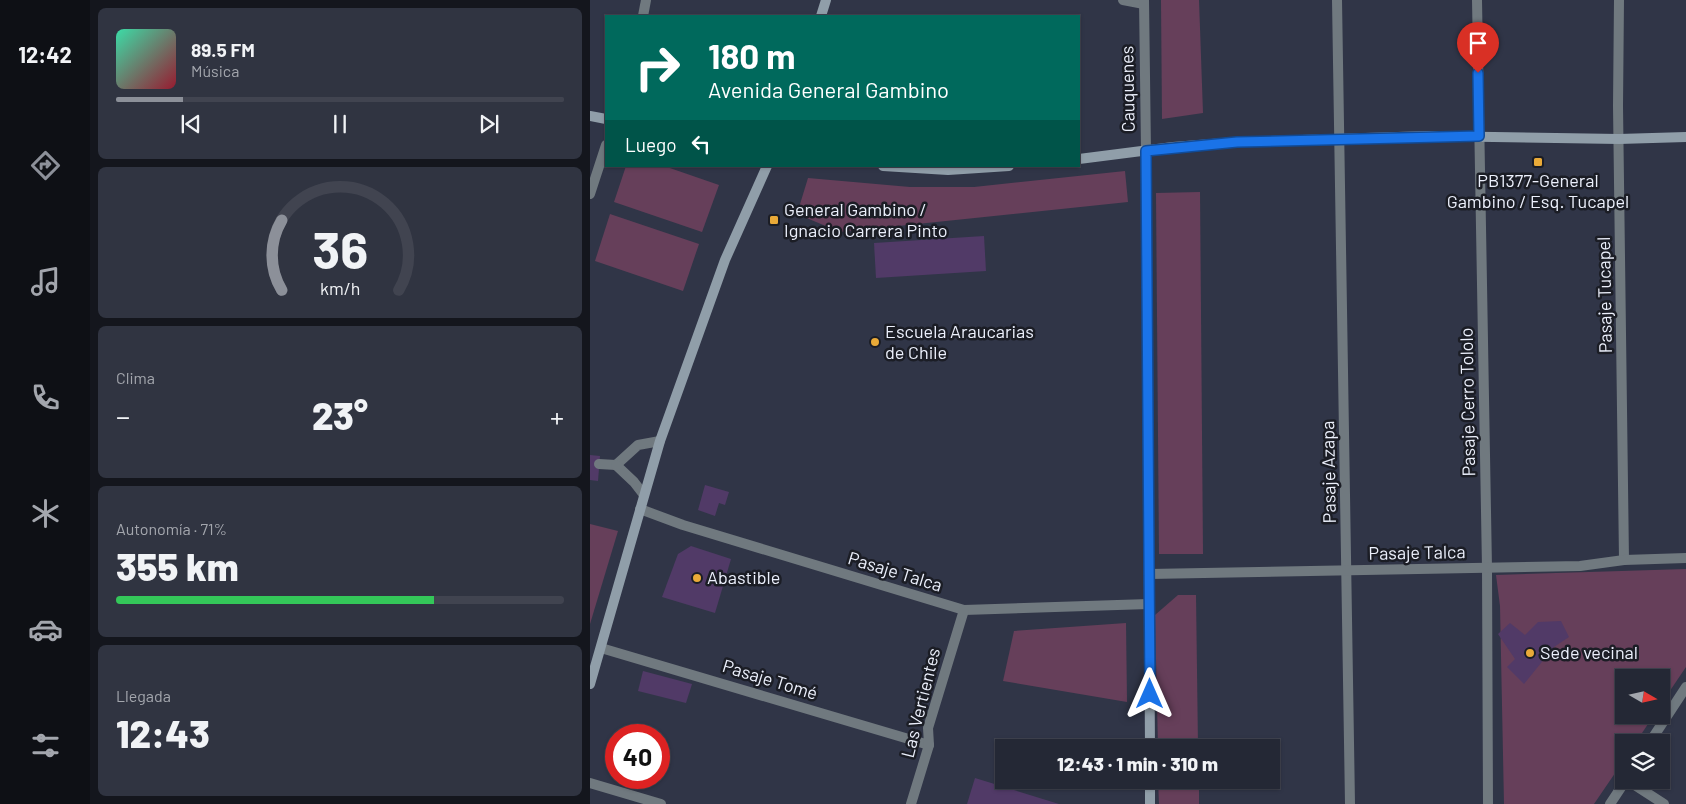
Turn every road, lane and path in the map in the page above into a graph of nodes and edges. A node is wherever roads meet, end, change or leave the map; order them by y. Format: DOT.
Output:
graph roads {
  1 [pos="646,0"];
  2 [pos="826,0"];
  3 [pos="1123,0"];
  4 [pos="1337,0"];
  5 [pos="1477,0"];
  6 [pos="1619,0"];
  7 [pos="1144,2"];
  8 [pos="643,15"];
  9 [pos="821,15"];
  10 [pos="590,116"];
  11 [pos="605,119"];
  12 [pos="1479,136"];
  13 [pos="1686,137"];
  14 [pos="1340,139"];
  15 [pos="1619,139"];
  16 [pos="605,148"];
  17 [pos="1146,151"];
  18 [pos="1080,159"];
  19 [pos="767,167"];
  20 [pos="899,167"];
  21 [pos="994,167"];
  22 [pos="590,194"];
  23 [pos="660,440"];
  24 [pos="600,464"];
  25 [pos="616,465"];
  26 [pos="644,495"];
  27 [pos="640,509"];
  28 [pos="1686,558"];
  29 [pos="1624,560"];
  30 [pos="1487,568"];
  31 [pos="1347,570"];
  32 [pos="1149,574"];
  33 [pos="1149,604"];
  34 [pos="964,610"];
  35 [pos="601,648"];
  36 [pos="590,684"];
  37 [pos="1686,687"];
  38 [pos="1655,734"];
  39 [pos="1150,739"];
  40 [pos="929,745"];
  41 [pos="590,784"];
  42 [pos="1150,789"];
  43 [pos="1620,789"];
  44 [pos="1640,789"];
  45 [pos="661,804"];
  46 [pos="911,804"];
  47 [pos="1150,804"];
  48 [pos="1350,804"];
  49 [pos="1488,804"];
  50 [pos="1610,804"];
  51 [pos="1664,804"];
  1 -- 8 [label="street"];
  2 -- 9 [label="street"];
  3 -- 7 [label="street"];
  4 -- 14 [label="street, Pasaje Azapa"];
  5 -- 12 [label="street, Pasaje Cerro Tololo"];
  6 -- 15 [label="street, Pasaje Tucapel"];
  7 -- 17 [label="street, Cauquenes"];
  10 -- 11 [label="street"];
  12 -- 14 [label="street"];
  12 -- 15 [label="street"];
  12 -- 30 [label="street, Pasaje Cerro Tololo"];
  13 -- 15 [label="street"];
  14 -- 17 [label="street"];
  14 -- 31 [label="street, Pasaje Azapa"];
  15 -- 29 [label="street, Pasaje Tucapel"];
  16 -- 22 [label="street"];
  17 -- 18 [label="street"];
  17 -- 32 [label="street, Cauquenes"];
  19 -- 23 [label="street"];
  20 -- 21 [label="street"];
  23 -- 25 [label="street"];
  23 -- 26 [label="street"];
  24 -- 25 [label="street"];
  25 -- 26 [label="street"];
  26 -- 27 [label="street"];
  27 -- 34 [label="street, Pasaje Talca"];
  27 -- 35 [label="street"];
  28 -- 29 [label="street, Pasaje Talca"];
  29 -- 30 [label="street, Pasaje Talca"];
  30 -- 31 [label="street, Pasaje Talca"];
  30 -- 49 [label="street, Pasaje Cerro Tololo"];
  31 -- 32 [label="street, Pasaje Talca"];
  31 -- 48 [label="street, Pasaje Azapa"];
  32 -- 33 [label="street, Cauquenes"];
  33 -- 34 [label="street, Pasaje Talca"];
  33 -- 39 [label="street, Cauquenes"];
  34 -- 40 [label="street, Las Vertientes"];
  35 -- 36 [label="street"];
  35 -- 40 [label="street, Pasaje Tomé"];
  37 -- 38 [label="street"];
  40 -- 46 [label="street, Las Vertientes"];
  41 -- 45 [label="street"];
  42 -- 47 [label="street"];
  43 -- 50 [label="street"];
  44 -- 51 [label="street"];
}
